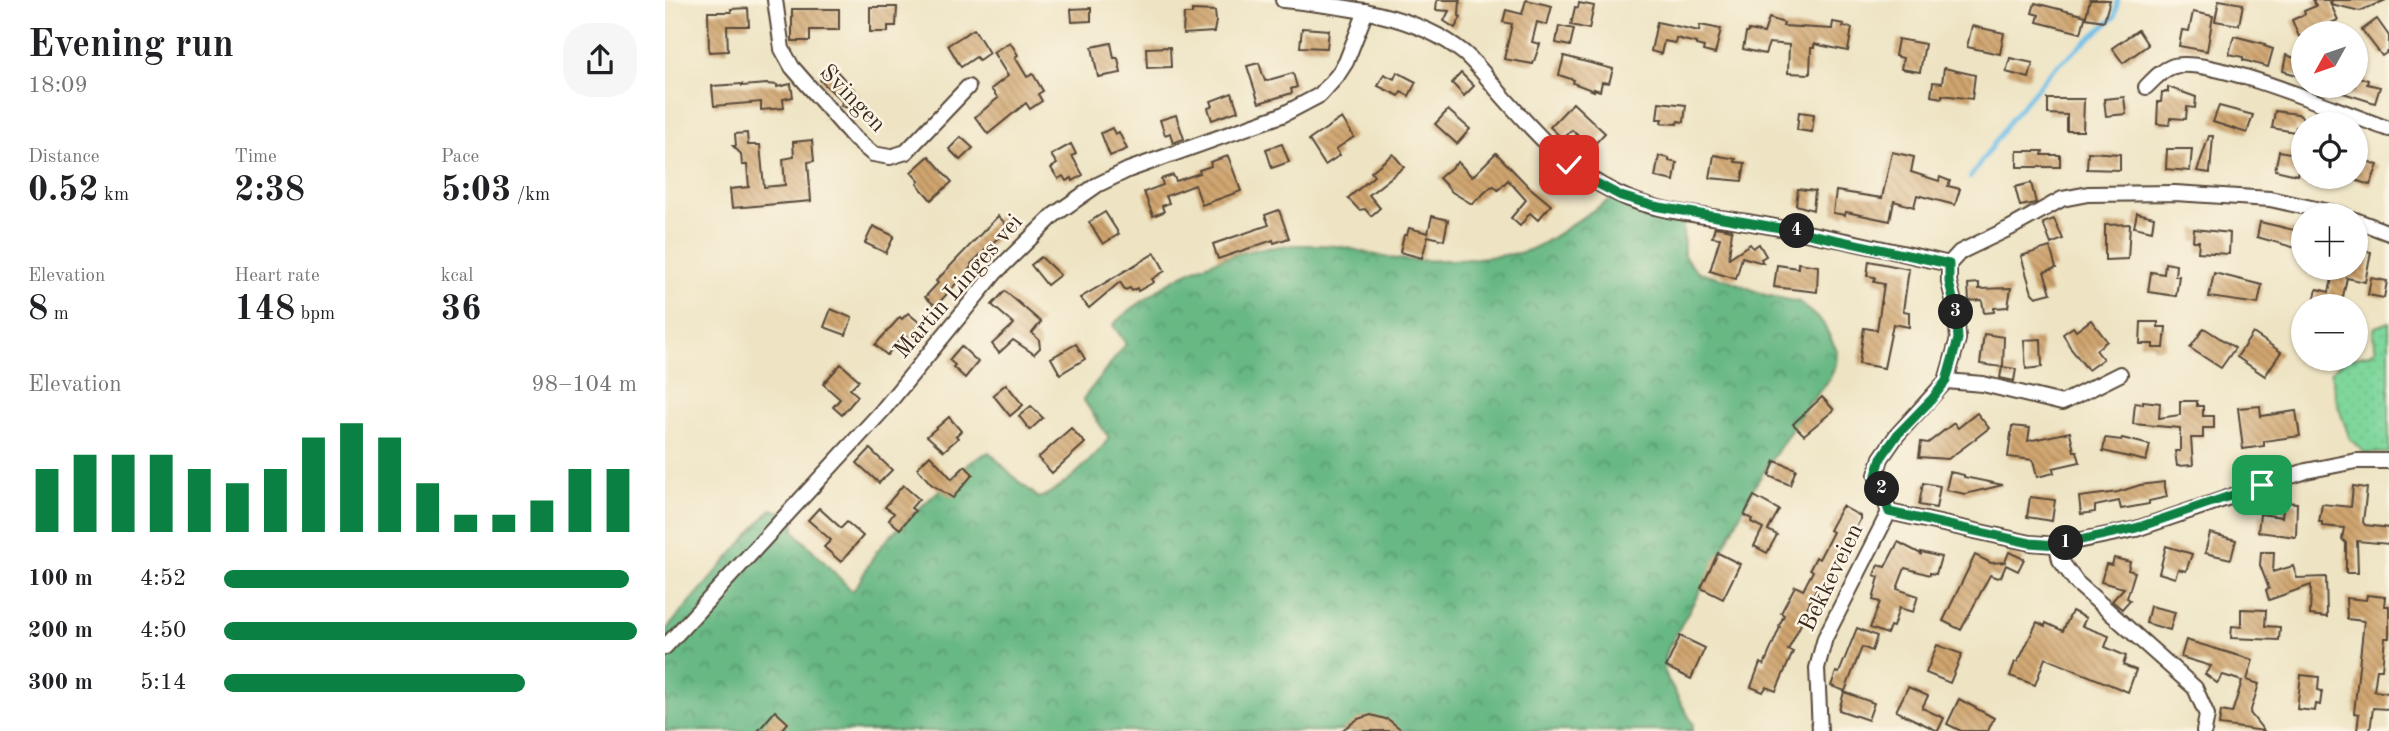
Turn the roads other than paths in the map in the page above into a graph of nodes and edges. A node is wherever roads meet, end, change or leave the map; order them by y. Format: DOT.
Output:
graph roads {
  1 [pos="775,0"];
  2 [pos="1283,0"];
  3 [pos="1366,11"];
  4 [pos="968,87"];
  5 [pos="2147,87"];
  6 [pos="2389,129"];
  7 [pos="2291,204"];
  8 [pos="2368,225"];
  9 [pos="2389,233"];
  10 [pos="1949,264"];
  11 [pos="2120,374"];
  12 [pos="1946,381"];
  13 [pos="2389,461"];
  14 [pos="1889,512"];
  15 [pos="2057,545"];
  16 [pos="665,647"];
  17 [pos="1822,731"];
  18 [pos="2204,731"];
  1 -- 4 [label="street, Svingen"];
  2 -- 3 [label="street"];
  3 -- 10 [label="street"];
  3 -- 16 [label="street, Martin Linges vei"];
  5 -- 6 [label="street"];
  7 -- 10 [label="street"];
  8 -- 9 [label="street"];
  10 -- 12 [label="street, Bekkeveien"];
  11 -- 12 [label="street"];
  12 -- 14 [label="street, Bekkeveien"];
  13 -- 15 [label="street"];
  14 -- 15 [label="street"];
  14 -- 17 [label="street, Bekkeveien"];
  15 -- 18 [label="street"];
}
